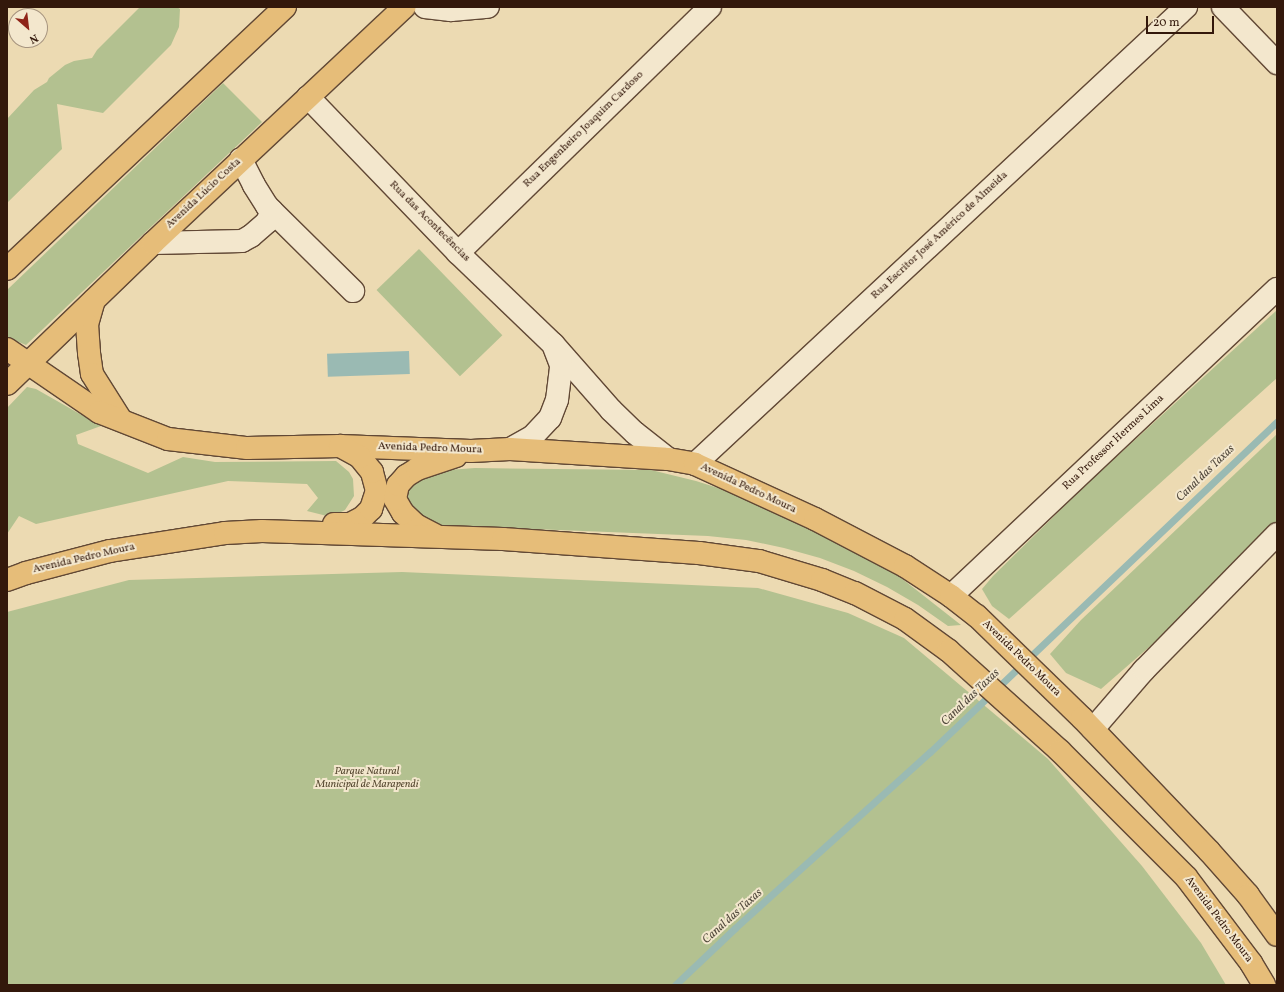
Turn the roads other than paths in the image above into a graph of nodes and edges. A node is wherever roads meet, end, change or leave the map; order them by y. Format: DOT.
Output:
graph roads {
  1 [pos="285,7"];
  2 [pos="404,7"];
  3 [pos="425,7"];
  4 [pos="488,7"];
  5 [pos="710,7"];
  6 [pos="1186,7"];
  7 [pos="1223,7"];
  8 [pos="1277,63"];
  9 [pos="308,97"];
  10 [pos="241,160"];
  11 [pos="272,211"];
  12 [pos="153,243"];
  13 [pos="458,253"];
  14 [pos="7,269"];
  15 [pos="1277,289"];
  16 [pos="353,291"];
  17 [pos="94,300"];
  18 [pos="553,344"];
  19 [pos="7,349"];
  20 [pos="29,364"];
  21 [pos="7,384"];
  22 [pos="121,420"];
  23 [pos="340,446"];
  24 [pos="510,449"];
  25 [pos="471,451"];
  26 [pos="668,459"];
  27 [pos="695,464"];
  28 [pos="262,531"];
  29 [pos="1277,534"];
  30 [pos="435,535"];
  31 [pos="7,580"];
  32 [pos="951,596"];
  33 [pos="1087,723"];
  34 [pos="1277,935"];
  35 [pos="1264,985"];
  1 -- 14 [label="main road"];
  2 -- 9 [label="main road, Avenida Lúcio Costa"];
  3 -- 4 [label="street"];
  5 -- 13 [label="street, Rua Engenheiro Joaquim Cardoso"];
  6 -- 27 [label="street, Rua Escritor José Américo de Almeida"];
  7 -- 8 [label="street"];
  9 -- 10 [label="main road, Avenida Lúcio Costa"];
  9 -- 13 [label="street, Rua das Acontecências"];
  10 -- 11 [label="street"];
  10 -- 12 [label="main road, Avenida Lúcio Costa"];
  11 -- 12 [label="street"];
  11 -- 16 [label="street"];
  12 -- 17 [label="main road, Avenida Lúcio Costa"];
  13 -- 18 [label="street, Rua das Acontecências"];
  15 -- 32 [label="street, Rua Professor Hermes Lima"];
  17 -- 20 [label="main road, Avenida Lúcio Costa"];
  17 -- 22 [label="main road"];
  18 -- 24 [label="street, Rua das Acontecências"];
  18 -- 26 [label="street, Rua das Acontecências"];
  19 -- 20 [label="main road, Avenida Pedro Moura"];
  20 -- 21 [label="main road, Avenida Lúcio Costa"];
  20 -- 22 [label="main road, Avenida Pedro Moura"];
  22 -- 23 [label="main road, Avenida Pedro Moura"];
  23 -- 25 [label="main road, Avenida Pedro Moura"];
  23 -- 28 [label="main road"];
  24 -- 25 [label="main road, Avenida Pedro Moura"];
  24 -- 26 [label="main road, Avenida Pedro Moura"];
  25 -- 30 [label="main road"];
  26 -- 27 [label="main road, Avenida Pedro Moura"];
  27 -- 32 [label="main road, Avenida Pedro Moura"];
  28 -- 30 [label="main road, Avenida Pedro Moura"];
  28 -- 31 [label="main road, Avenida Pedro Moura"];
  29 -- 33 [label="street"];
  30 -- 35 [label="main road, Avenida Pedro Moura"];
  32 -- 33 [label="main road, Avenida Pedro Moura"];
  33 -- 34 [label="main road, Avenida Pedro Moura"];
}
